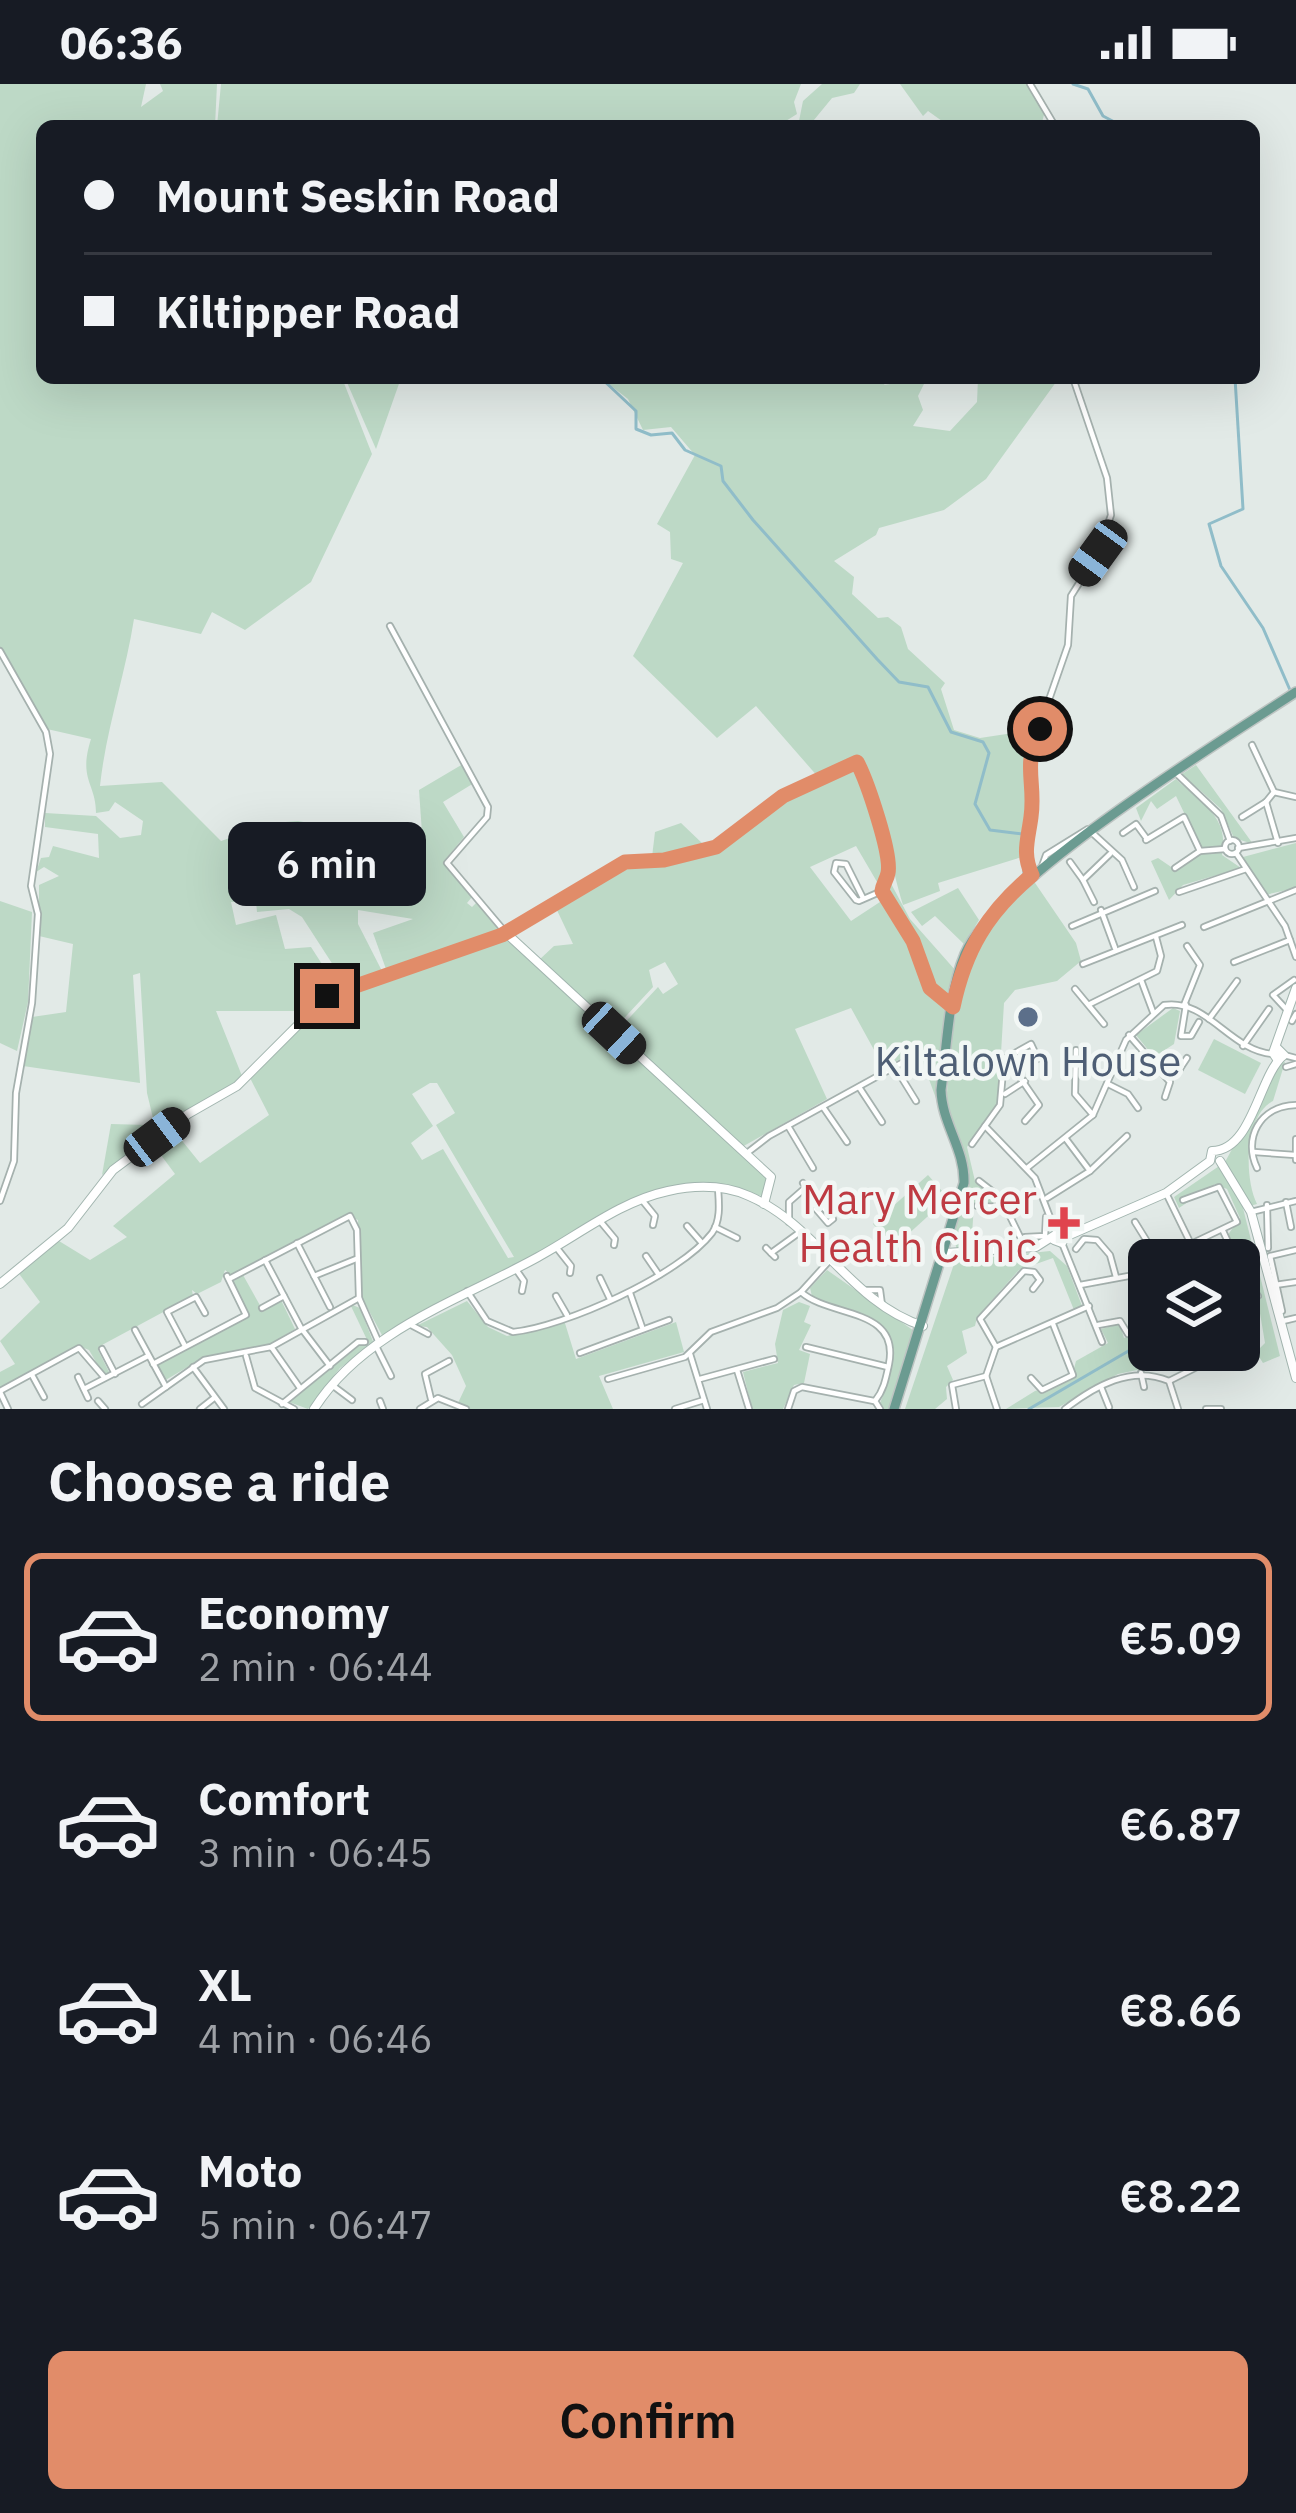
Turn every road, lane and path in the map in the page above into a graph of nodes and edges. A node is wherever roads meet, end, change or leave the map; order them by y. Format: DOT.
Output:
graph roads {
  1 [pos="1030,84"];
  2 [pos="1051,120"];
  3 [pos="1074,384"];
  4 [pos="390,626"];
  5 [pos="0,651"];
  6 [pos="1296,692"];
  7 [pos="1252,745"];
  8 [pos="1177,774"];
  9 [pos="1274,792"];
  10 [pos="1296,797"];
  11 [pos="1266,802"];
  12 [pos="1242,817"];
  13 [pos="1092,833"];
  14 [pos="1123,833"];
  15 [pos="1296,838"];
  16 [pos="1230,841"];
  17 [pos="1279,844"];
  18 [pos="1225,849"];
  19 [pos="1200,851"];
  20 [pos="1237,851"];
  21 [pos="1110,854"];
  22 [pos="1070,862"];
  23 [pos="1175,868"];
  24 [pos="1246,869"];
  25 [pos="1036,872"];
  26 [pos="1083,880"];
  27 [pos="1134,887"];
  28 [pos="1296,890"];
  29 [pos="882,891"];
  30 [pos="1155,891"];
  31 [pos="1179,892"];
  32 [pos="863,898"];
  33 [pos="1267,900"];
  34 [pos="1094,902"];
  35 [pos="1101,910"];
  36 [pos="1182,925"];
  37 [pos="1072,926"];
  38 [pos="1204,927"];
  39 [pos="506,933"];
  40 [pos="1156,937"];
  41 [pos="1290,940"];
  42 [pos="1187,946"];
  43 [pos="1114,947"];
  44 [pos="1296,958"];
  45 [pos="1234,962"];
  46 [pos="1083,964"];
  47 [pos="1141,980"];
  48 [pos="1237,981"];
  49 [pos="1075,989"];
  50 [pos="1295,989"];
  51 [pos="1090,1004"];
  52 [pos="1185,1005"];
  53 [pos="953,1007"];
  54 [pos="1268,1009"];
  55 [pos="1153,1012"];
  56 [pos="1291,1014"];
  57 [pos="1210,1019"];
  58 [pos="1199,1022"];
  59 [pos="1104,1024"];
  60 [pos="1129,1035"];
  61 [pos="1039,1037"];
  62 [pos="1035,1046"];
  63 [pos="1243,1046"];
  64 [pos="1076,1050"];
  65 [pos="918,1054"];
  66 [pos="1278,1054"];
  67 [pos="1038,1058"];
  68 [pos="1187,1058"];
  69 [pos="1296,1061"];
  70 [pos="1153,1063"];
  71 [pos="895,1067"];
  72 [pos="1286,1067"];
  73 [pos="1108,1084"];
  74 [pos="859,1087"];
  75 [pos="1002,1095"];
  76 [pos="1166,1097"];
  77 [pos="916,1101"];
  78 [pos="1296,1105"];
  79 [pos="823,1107"];
  80 [pos="1138,1108"];
  81 [pos="1093,1115"];
  82 [pos="1025,1121"];
  83 [pos="1254,1121"];
  84 [pos="882,1122"];
  85 [pos="788,1126"];
  86 [pos="985,1126"];
  87 [pos="1127,1136"];
  88 [pos="1066,1139"];
  89 [pos="1296,1139"];
  90 [pos="847,1142"];
  91 [pos="972,1144"];
  92 [pos="1254,1152"];
  93 [pos="746,1155"];
  94 [pos="1295,1157"];
  95 [pos="1216,1158"];
  96 [pos="813,1168"];
  97 [pos="1027,1168"];
  98 [pos="1257,1168"];
  99 [pos="1090,1171"];
  100 [pos="979,1181"];
  101 [pos="718,1188"];
  102 [pos="1166,1193"];
  103 [pos="1046,1199"];
  104 [pos="642,1200"];
  105 [pos="1183,1200"];
  106 [pos="1296,1201"];
  107 [pos="0,1202"];
  108 [pos="1286,1202"];
  109 [pos="764,1204"];
  110 [pos="1267,1205"];
  111 [pos="977,1206"];
  112 [pos="1006,1207"];
  113 [pos="817,1209"];
  114 [pos="1251,1212"];
  115 [pos="1046,1217"];
  116 [pos="600,1221"];
  117 [pos="789,1222"];
  118 [pos="1135,1222"];
  119 [pos="653,1225"];
  120 [pos="687,1226"];
  121 [pos="715,1227"];
  122 [pos="1291,1227"];
  123 [pos="1223,1231"];
  124 [pos="801,1232"];
  125 [pos="1025,1237"];
  126 [pos="737,1238"];
  127 [pos="1059,1238"];
  128 [pos="1145,1239"];
  129 [pos="1189,1239"];
  130 [pos="1193,1239"];
  131 [pos="1226,1239"];
  132 [pos="297,1243"];
  133 [pos="701,1243"];
  134 [pos="614,1245"];
  135 [pos="556,1247"];
  136 [pos="1025,1248"];
  137 [pos="1268,1248"];
  138 [pos="1076,1249"];
  139 [pos="1296,1250"];
  140 [pos="770,1253"];
  141 [pos="946,1253"];
  142 [pos="646,1256"];
  143 [pos="356,1258"];
  144 [pos="265,1260"];
  145 [pos="830,1260"];
  146 [pos="515,1268"];
  147 [pos="569,1273"];
  148 [pos="659,1275"];
  149 [pos="1128,1275"];
  150 [pos="314,1276"];
  151 [pos="1116,1277"];
  152 [pos="600,1278"];
  153 [pos="1296,1282"];
  154 [pos="0,1284"];
  155 [pos="1080,1286"];
  156 [pos="1275,1286"];
  157 [pos="1034,1289"];
  158 [pos="467,1291"];
  159 [pos="522,1291"];
  160 [pos="801,1292"];
  161 [pos="630,1293"];
  162 [pos="284,1296"];
  163 [pos="556,1296"];
  164 [pos="358,1298"];
  165 [pos="610,1299"];
  166 [pos="1089,1306"];
  167 [pos="262,1308"];
  168 [pos="332,1309"];
  169 [pos="205,1313"];
  170 [pos="567,1315"];
  171 [pos="1280,1318"];
  172 [pos="1296,1318"];
  173 [pos="669,1320"];
  174 [pos="1052,1324"];
  175 [pos="411,1325"];
  176 [pos="1097,1325"];
  177 [pos="923,1326"];
  178 [pos="301,1328"];
  179 [pos="643,1328"];
  180 [pos="135,1330"];
  181 [pos="1287,1332"];
  182 [pos="428,1334"];
  183 [pos="1128,1334"];
  184 [pos="365,1342"];
  185 [pos="1102,1342"];
  186 [pos="378,1345"];
  187 [pos="185,1346"];
  188 [pos="271,1347"];
  189 [pos="806,1347"];
  190 [pos="996,1347"];
  191 [pos="102,1349"];
  192 [pos="580,1353"];
  193 [pos="690,1354"];
  194 [pos="246,1355"];
  195 [pos="148,1356"];
  196 [pos="774,1359"];
  197 [pos="449,1360"];
  198 [pos="1296,1361"];
  199 [pos="153,1364"];
  200 [pos="194,1366"];
  201 [pos="330,1366"];
  202 [pos="888,1367"];
  203 [pos="737,1370"];
  204 [pos="1186,1371"];
  205 [pos="1141,1373"];
  206 [pos="115,1374"];
  207 [pos="32,1376"];
  208 [pos="391,1376"];
  209 [pos="986,1376"];
  210 [pos="104,1377"];
  211 [pos="78,1378"];
  212 [pos="1030,1378"];
  213 [pos="1296,1378"];
  214 [pos="608,1379"];
  215 [pos="700,1379"];
  216 [pos="1169,1381"];
  217 [pos="332,1385"];
  218 [pos="166,1387"];
  219 [pos="1101,1387"];
  220 [pos="1144,1387"];
  221 [pos="300,1388"];
  222 [pos="84,1389"];
  223 [pos="0,1392"];
  224 [pos="44,1397"];
  225 [pos="215,1397"];
  226 [pos="88,1398"];
  227 [pos="149,1399"];
  228 [pos="431,1399"];
  229 [pos="352,1400"];
  230 [pos="704,1400"];
  231 [pos="98,1401"];
  232 [pos="875,1401"];
  233 [pos="283,1404"];
  234 [pos="139,1406"];
  235 [pos="1109,1407"];
  236 [pos="8,1409"];
  237 [pos="105,1409"];
  238 [pos="157,1409"];
  239 [pos="200,1409"];
  240 [pos="224,1409"];
  241 [pos="294,1409"];
  242 [pos="314,1409"];
  243 [pos="420,1409"];
  244 [pos="466,1409"];
  245 [pos="675,1409"];
  246 [pos="707,1409"];
  247 [pos="749,1409"];
  248 [pos="788,1409"];
  249 [pos="880,1409"];
  250 [pos="894,1409"];
  251 [pos="956,1409"];
  252 [pos="997,1409"];
  253 [pos="1065,1409"];
  254 [pos="1178,1409"];
  255 [pos="1206,1409"];
  256 [pos="1221,1409"];
  1 -- 2 [label="street"];
  3 -- 25 [label="street"];
  4 -- 39 [label="street"];
  5 -- 107 [label="street"];
  6 -- 8 [label="main road"];
  7 -- 9 [label="street"];
  8 -- 13 [label="main road"];
  8 -- 16 [label="street"];
  9 -- 10 [label="street"];
  9 -- 11 [label="street"];
  11 -- 12 [label="street"];
  11 -- 17 [label="street"];
  13 -- 21 [label="street"];
  13 -- 25 [label="main road"];
  14 -- 19 [label="street"];
  15 -- 17 [label="street"];
  16 -- 18 [label="street"];
  16 -- 20 [label="street"];
  17 -- 20 [label="street"];
  18 -- 19 [label="street"];
  18 -- 20 [label="street"];
  19 -- 23 [label="street"];
  20 -- 24 [label="street"];
  21 -- 26 [label="street"];
  21 -- 27 [label="street"];
  22 -- 26 [label="street"];
  24 -- 31 [label="street"];
  24 -- 33 [label="street"];
  25 -- 53 [label="main road"];
  26 -- 34 [label="street"];
  28 -- 33 [label="street"];
  29 -- 32 [label="street"];
  29 -- 39 [label="street"];
  29 -- 53 [label="street"];
  30 -- 35 [label="street"];
  32 -- 32 [label="street"];
  33 -- 38 [label="street"];
  33 -- 41 [label="street"];
  35 -- 37 [label="street"];
  35 -- 43 [label="street"];
  36 -- 40 [label="street"];
  39 -- 93 [label="street"];
  39 -- 154 [label="street"];
  40 -- 43 [label="street"];
  40 -- 47 [label="street"];
  41 -- 44 [label="street"];
  41 -- 45 [label="street"];
  42 -- 52 [label="street"];
  43 -- 46 [label="street"];
  47 -- 51 [label="street"];
  47 -- 55 [label="street"];
  48 -- 57 [label="street"];
  49 -- 51 [label="street"];
  50 -- 56 [label="street"];
  50 -- 56 [label="street"];
  51 -- 59 [label="street"];
  52 -- 55 [label="street"];
  52 -- 57 [label="street"];
  52 -- 58 [label="street"];
  53 -- 141 [label="main road"];
  54 -- 63 [label="street"];
  55 -- 60 [label="street"];
  56 -- 66 [label="street"];
  57 -- 63 [label="street"];
  60 -- 70 [label="street"];
  60 -- 73 [label="street"];
  61 -- 62 [label="street"];
  62 -- 67 [label="street"];
  62 -- 75 [label="street"];
  63 -- 66 [label="street"];
  64 -- 81 [label="street"];
  65 -- 71 [label="street"];
  66 -- 69 [label="street"];
  66 -- 83 [label="street"];
  68 -- 70 [label="street"];
  69 -- 72 [label="street"];
  70 -- 76 [label="street"];
  71 -- 74 [label="street"];
  71 -- 77 [label="street"];
  73 -- 80 [label="street"];
  73 -- 81 [label="street"];
  74 -- 79 [label="street"];
  74 -- 84 [label="street"];
  75 -- 82 [label="street"];
  75 -- 86 [label="street"];
  78 -- 83 [label="street"];
  79 -- 85 [label="street"];
  79 -- 90 [label="street"];
  81 -- 88 [label="street"];
  83 -- 92 [label="street"];
  83 -- 95 [label="street"];
  85 -- 93 [label="street"];
  85 -- 96 [label="street"];
  86 -- 91 [label="street"];
  86 -- 97 [label="street"];
  87 -- 99 [label="street"];
  88 -- 97 [label="street"];
  88 -- 99 [label="street"];
  89 -- 94 [label="street"];
  92 -- 94 [label="street"];
  92 -- 98 [label="street"];
  93 -- 109 [label="street"];
  95 -- 102 [label="street"];
  95 -- 114 [label="street"];
  97 -- 103 [label="street"];
  99 -- 103 [label="street"];
  100 -- 112 [label="street"];
  101 -- 104 [label="street"];
  101 -- 109 [label="street"];
  101 -- 121 [label="street"];
  102 -- 127 [label="street"];
  102 -- 129 [label="street"];
  103 -- 127 [label="street"];
  104 -- 116 [label="street"];
  104 -- 119 [label="street"];
  105 -- 123 [label="street"];
  106 -- 108 [label="street"];
  108 -- 110 [label="street"];
  108 -- 122 [label="street"];
  109 -- 117 [label="street"];
  110 -- 114 [label="street"];
  110 -- 137 [label="street"];
  111 -- 112 [label="street"];
  112 -- 125 [label="street"];
  113 -- 117 [label="street"];
  114 -- 171 [label="street"];
  115 -- 125 [label="street"];
  116 -- 134 [label="street"];
  116 -- 135 [label="street"];
  117 -- 124 [label="street"];
  118 -- 128 [label="street"];
  120 -- 133 [label="street"];
  121 -- 126 [label="street"];
  121 -- 133 [label="street"];
  123 -- 130 [label="street"];
  123 -- 131 [label="street"];
  124 -- 140 [label="street"];
  124 -- 145 [label="street"];
  125 -- 136 [label="street"];
  127 -- 136 [label="street"];
  127 -- 155 [label="street"];
  132 -- 143 [label="street"];
  132 -- 144 [label="street"];
  132 -- 150 [label="street"];
  133 -- 148 [label="street"];
  135 -- 146 [label="street"];
  135 -- 147 [label="street"];
  136 -- 141 [label="street"];
  138 -- 151 [label="street"];
  139 -- 156 [label="street"];
  141 -- 177 [label="main road"];
  142 -- 148 [label="street"];
  143 -- 150 [label="street"];
  143 -- 164 [label="street"];
  144 -- 162 [label="street"];
  144 -- 187 [label="street"];
  145 -- 160 [label="street"];
  145 -- 177 [label="street"];
  146 -- 158 [label="street"];
  146 -- 159 [label="street"];
  148 -- 161 [label="street"];
  149 -- 151 [label="street"];
  150 -- 168 [label="street"];
  151 -- 155 [label="street"];
  152 -- 165 [label="street"];
  153 -- 156 [label="street"];
  155 -- 166 [label="street"];
  156 -- 171 [label="street"];
  157 -- 190 [label="street"];
  158 -- 170 [label="street"];
  158 -- 175 [label="street"];
  160 -- 193 [label="street"];
  160 -- 202 [label="street"];
  161 -- 165 [label="street"];
  161 -- 179 [label="street"];
  162 -- 167 [label="street"];
  162 -- 178 [label="street"];
  163 -- 170 [label="street"];
  164 -- 168 [label="street"];
  164 -- 186 [label="street"];
  165 -- 170 [label="street"];
  166 -- 174 [label="street"];
  166 -- 176 [label="street"];
  168 -- 178 [label="street"];
  169 -- 187 [label="street"];
  171 -- 172 [label="street"];
  171 -- 213 [label="street"];
  173 -- 179 [label="street"];
  174 -- 190 [label="street"];
  174 -- 212 [label="street"];
  175 -- 182 [label="street"];
  175 -- 186 [label="street"];
  176 -- 183 [label="street"];
  176 -- 185 [label="street"];
  177 -- 250 [label="main road"];
  178 -- 188 [label="street"];
  178 -- 201 [label="street"];
  179 -- 192 [label="street"];
  180 -- 195 [label="street"];
  181 -- 198 [label="street"];
  184 -- 201 [label="street"];
  186 -- 208 [label="street"];
  186 -- 217 [label="street"];
  187 -- 199 [label="street"];
  188 -- 194 [label="street"];
  188 -- 221 [label="street"];
  189 -- 202 [label="street"];
  190 -- 209 [label="street"];
  191 -- 206 [label="street"];
  193 -- 214 [label="street"];
  193 -- 215 [label="street"];
  194 -- 200 [label="street"];
  194 -- 233 [label="street"];
  195 -- 199 [label="street"];
  195 -- 206 [label="street"];
  196 -- 203 [label="street"];
  197 -- 228 [label="street"];
  199 -- 218 [label="street"];
  200 -- 218 [label="street"];
  200 -- 225 [label="street"];
  201 -- 221 [label="street"];
  202 -- 232 [label="street"];
  203 -- 215 [label="street"];
  203 -- 247 [label="street"];
  204 -- 216 [label="street"];
  205 -- 216 [label="street"];
  205 -- 219 [label="street"];
  205 -- 220 [label="street"];
  206 -- 210 [label="street"];
  207 -- 210 [label="street"];
  207 -- 223 [label="street"];
  207 -- 224 [label="street"];
  209 -- 251 [label="street"];
  209 -- 252 [label="street"];
  210 -- 222 [label="street"];
  211 -- 222 [label="street"];
  215 -- 230 [label="street"];
  216 -- 254 [label="street"];
  217 -- 229 [label="street"];
  217 -- 242 [label="street"];
  218 -- 227 [label="street"];
  219 -- 235 [label="street"];
  219 -- 253 [label="street"];
  221 -- 233 [label="street"];
  222 -- 226 [label="street"];
  223 -- 236 [label="street"];
  225 -- 239 [label="street"];
  225 -- 240 [label="street"];
  227 -- 234 [label="street"];
  227 -- 238 [label="street"];
  228 -- 243 [label="street"];
  228 -- 244 [label="street"];
  230 -- 245 [label="street"];
  230 -- 246 [label="street"];
  231 -- 237 [label="street"];
  232 -- 248 [label="street"];
  232 -- 249 [label="street"];
  233 -- 241 [label="street"];
  255 -- 256 [label="street"];
}
